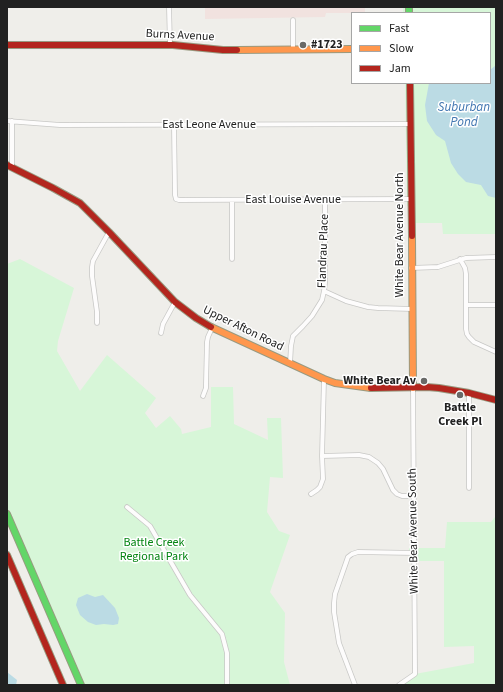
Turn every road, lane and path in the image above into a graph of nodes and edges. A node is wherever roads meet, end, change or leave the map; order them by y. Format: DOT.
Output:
graph roads {
  1 [pos="169,7"];
  2 [pos="293,20"];
  3 [pos="7,45"];
  4 [pos="170,45"];
  5 [pos="351,49"];
  6 [pos="293,50"];
  7 [pos="410,84"];
  8 [pos="7,121"];
  9 [pos="12,121"];
  10 [pos="411,124"];
  11 [pos="174,125"];
  12 [pos="9,166"];
  13 [pos="411,199"];
  14 [pos="232,200"];
  15 [pos="325,200"];
  16 [pos="109,232"];
  17 [pos="496,257"];
  18 [pos="232,259"];
  19 [pos="460,259"];
  20 [pos="411,268"];
  21 [pos="324,291"];
  22 [pos="175,302"];
  23 [pos="466,305"];
  24 [pos="496,305"];
  25 [pos="412,309"];
  26 [pos="97,323"];
  27 [pos="212,328"];
  28 [pos="161,333"];
  29 [pos="496,352"];
  30 [pos="290,364"];
  31 [pos="324,379"];
  32 [pos="413,388"];
  33 [pos="469,393"];
  34 [pos="203,396"];
  35 [pos="496,400"];
  36 [pos="322,456"];
  37 [pos="469,488"];
  38 [pos="311,494"];
  39 [pos="414,496"];
  40 [pos="127,507"];
  41 [pos="7,514"];
  42 [pos="415,553"];
  43 [pos="7,555"];
  44 [pos="63,685"];
  45 [pos="81,685"];
  46 [pos="227,685"];
  47 [pos="355,685"];
  48 [pos="399,685"];
  1 -- 4 [label="street"];
  2 -- 6 [label="street"];
  3 -- 4 [label="main road, Burns Avenue"];
  4 -- 6 [label="main road, Burns Avenue"];
  5 -- 6 [label="main road, Burns Avenue"];
  7 -- 10 [label="main road, White Bear Avenue North"];
  8 -- 9 [label="street, East Leone Avenue"];
  9 -- 11 [label="street, East Leone Avenue"];
  9 -- 12 [label="street"];
  10 -- 11 [label="street, East Leone Avenue"];
  10 -- 13 [label="main road, White Bear Avenue North"];
  11 -- 14 [label="street, East Louise Avenue"];
  12 -- 16 [label="main road, Upper Afton Road"];
  13 -- 15 [label="street, East Louise Avenue"];
  13 -- 20 [label="main road, White Bear Avenue North"];
  14 -- 15 [label="street, East Louise Avenue"];
  14 -- 18 [label="street"];
  15 -- 21 [label="street, Flandrau Place"];
  16 -- 22 [label="main road, Upper Afton Road"];
  16 -- 26 [label="street"];
  17 -- 19 [label="street"];
  19 -- 20 [label="street"];
  19 -- 23 [label="street"];
  20 -- 25 [label="main road, White Bear Avenue North"];
  21 -- 25 [label="street"];
  21 -- 30 [label="street, Flandrau Place"];
  22 -- 27 [label="main road, Upper Afton Road"];
  22 -- 28 [label="street"];
  23 -- 24 [label="street"];
  23 -- 29 [label="street"];
  25 -- 32 [label="main road, White Bear Avenue North"];
  27 -- 30 [label="main road, Upper Afton Road"];
  27 -- 34 [label="street"];
  30 -- 31 [label="main road, Upper Afton Road"];
  31 -- 32 [label="main road, Upper Afton Road"];
  31 -- 36 [label="street"];
  32 -- 33 [label="main road, Upper Afton Road"];
  32 -- 39 [label="street, White Bear Avenue South"];
  33 -- 35 [label="main road, Upper Afton Road"];
  33 -- 37 [label="street"];
  36 -- 38 [label="street"];
  36 -- 39 [label="street"];
  39 -- 42 [label="street, White Bear Avenue South"];
  40 -- 46 [label="street"];
  41 -- 45 [label="main road"];
  42 -- 47 [label="street"];
  42 -- 48 [label="street, White Bear Avenue South"];
  43 -- 44 [label="main road"];
}
